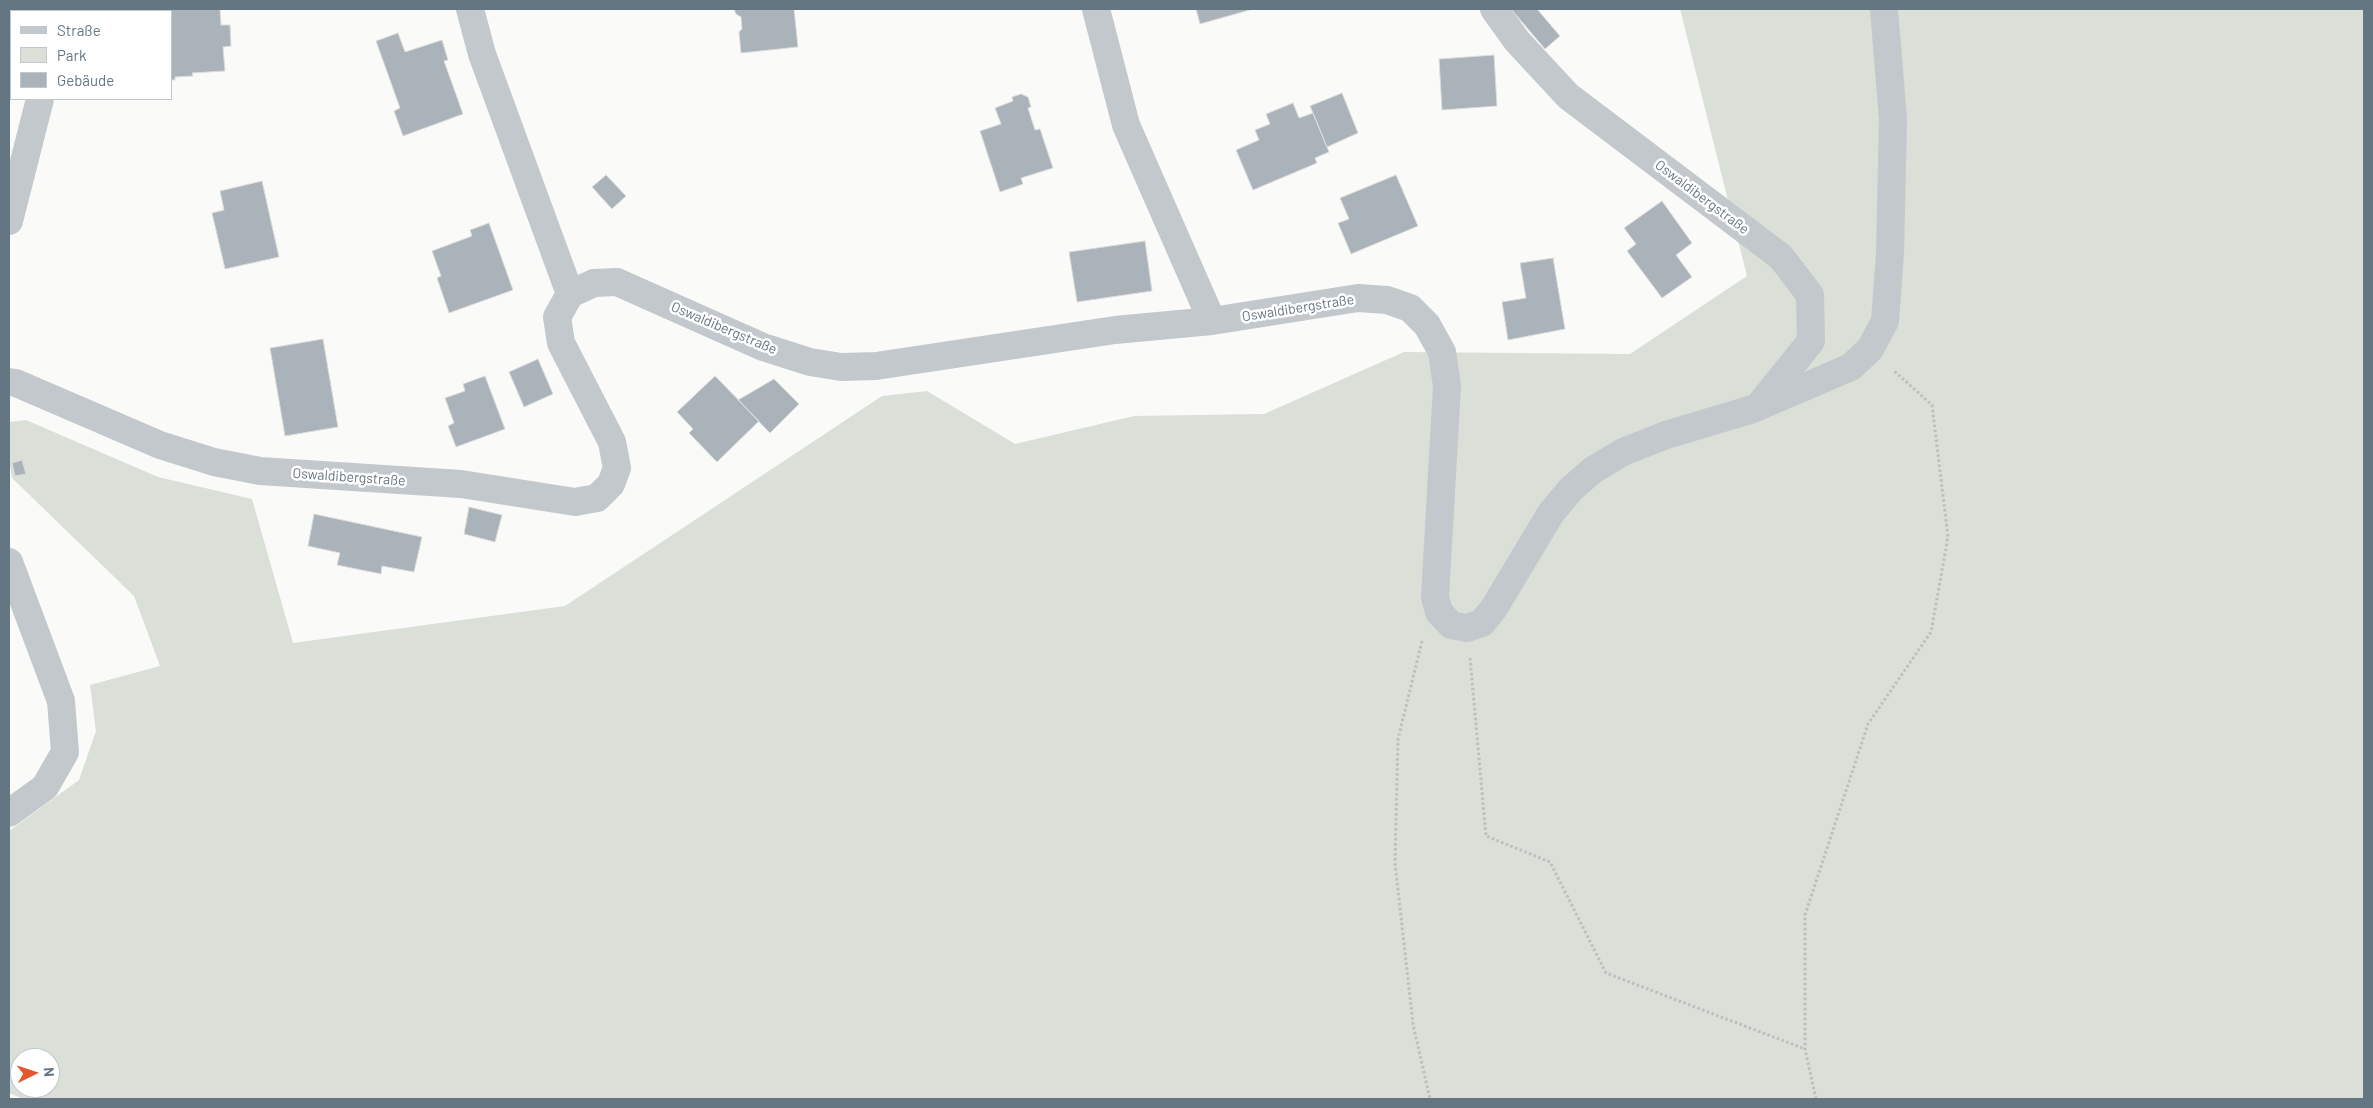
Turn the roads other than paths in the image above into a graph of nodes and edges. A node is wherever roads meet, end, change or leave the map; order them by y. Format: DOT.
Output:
graph roads {
  1 [pos="470,9"];
  2 [pos="1096,9"];
  3 [pos="1494,9"];
  4 [pos="1884,9"];
  5 [pos="40,100"];
  6 [pos="9,221"];
  7 [pos="570,294"];
  8 [pos="1212,321"];
  9 [pos="9,382"];
  10 [pos="1753,409"];
  11 [pos="9,562"];
  12 [pos="9,813"];
  1 -- 7 [label="street"];
  2 -- 8 [label="street"];
  3 -- 10 [label="street, Oswaldibergstraße"];
  4 -- 10 [label="street, Oswaldibergstraße"];
  5 -- 6 [label="street"];
  7 -- 8 [label="street, Oswaldibergstraße"];
  7 -- 9 [label="street, Oswaldibergstraße"];
  8 -- 10 [label="street, Oswaldibergstraße"];
  11 -- 12 [label="street"];
}
